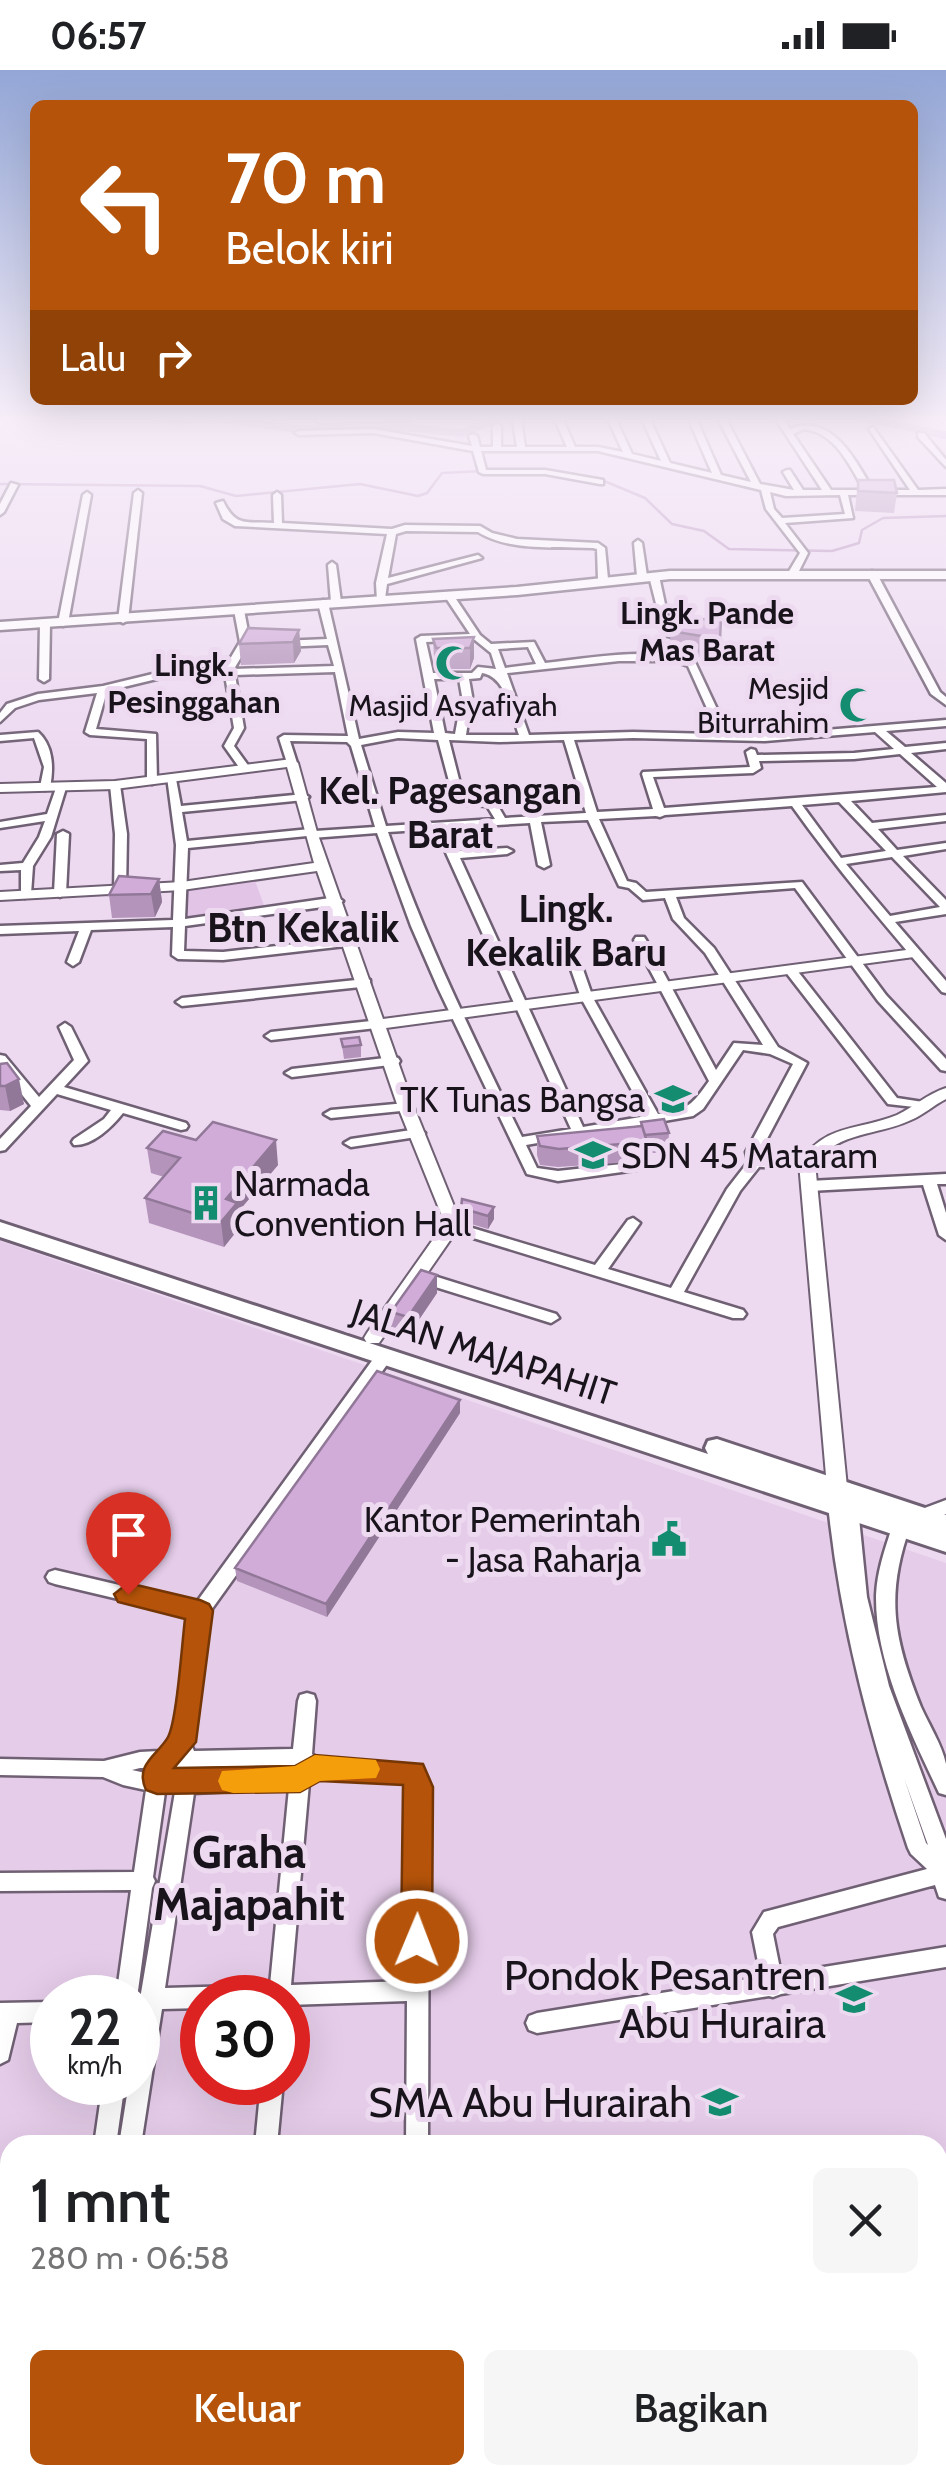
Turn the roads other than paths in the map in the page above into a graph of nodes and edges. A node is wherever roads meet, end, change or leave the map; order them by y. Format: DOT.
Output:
graph roads {
  1 [pos="81,528"];
  2 [pos="134,528"];
  3 [pos="310,528"];
  4 [pos="786,528"];
  5 [pos="392,532"];
  6 [pos="638,543"];
  7 [pos="478,558"];
  8 [pos="332,565"];
  9 [pos="792,573"];
  10 [pos="872,574"];
  11 [pos="946,575"];
  12 [pos="648,576"];
  13 [pos="603,579"];
  14 [pos="382,583"];
  15 [pos="449,594"];
  16 [pos="380,599"];
  17 [pos="330,602"];
  18 [pos="239,610"];
  19 [pos="124,620"];
  20 [pos="63,623"];
  21 [pos="45,624"];
  22 [pos="0,626"];
  23 [pos="669,635"];
  24 [pos="477,637"];
  25 [pos="245,642"];
  26 [pos="332,642"];
  27 [pos="490,650"];
  28 [pos="425,653"];
  29 [pos="438,653"];
  30 [pos="542,667"];
  31 [pos="229,669"];
  32 [pos="338,669"];
  33 [pos="504,674"];
  34 [pos="429,676"];
  35 [pos="463,676"];
  36 [pos="44,680"];
  37 [pos="103,689"];
  38 [pos="946,702"];
  39 [pos="1,715"];
  40 [pos="946,723"];
  41 [pos="878,730"];
  42 [pos="441,735"];
  43 [pos="568,737"];
  44 [pos="718,737"];
  45 [pos="0,738"];
  46 [pos="460,738"];
  47 [pos="747,738"];
  48 [pos="525,739"];
  49 [pos="351,741"];
  50 [pos="946,746"];
  51 [pos="900,752"];
  52 [pos="753,758"];
  53 [pos="292,763"];
  54 [pos="245,768"];
  55 [pos="170,778"];
  56 [pos="152,781"];
  57 [pos="116,785"];
  58 [pos="46,787"];
  59 [pos="0,788"];
  60 [pos="61,788"];
  61 [pos="946,789"];
  62 [pos="304,797"];
  63 [pos="843,800"];
  64 [pos="798,806"];
  65 [pos="179,808"];
  66 [pos="660,814"];
  67 [pos="52,816"];
  68 [pos="534,818"];
  69 [pos="946,818"];
  70 [pos="593,819"];
  71 [pos="500,820"];
  72 [pos="439,824"];
  73 [pos="0,825"];
  74 [pos="869,827"];
  75 [pos="380,829"];
  76 [pos="63,834"];
  77 [pos="311,834"];
  78 [pos="182,844"];
  79 [pos="946,846"];
  80 [pos="507,851"];
  81 [pos="891,852"];
  82 [pos="454,855"];
  83 [pos="838,862"];
  84 [pos="544,865"];
  85 [pos="27,866"];
  86 [pos="324,866"];
  87 [pos="0,868"];
  88 [pos="946,883"];
  89 [pos="182,886"];
  90 [pos="929,886"];
  91 [pos="120,892"];
  92 [pos="60,893"];
  93 [pos="25,894"];
  94 [pos="669,894"];
  95 [pos="0,896"];
  96 [pos="337,901"];
  97 [pos="946,909"];
  98 [pos="886,920"];
  99 [pos="180,923"];
  100 [pos="86,927"];
  101 [pos="0,930"];
  102 [pos="640,940"];
  103 [pos="350,942"];
  104 [pos="914,953"];
  105 [pos="572,955"];
  106 [pos="858,961"];
  107 [pos="73,962"];
  108 [pos="792,972"];
  109 [pos="730,980"];
  110 [pos="366,983"];
  111 [pos="661,986"];
  112 [pos="946,989"];
  113 [pos="588,998"];
  114 [pos="182,1002"];
  115 [pos="520,1007"];
  116 [pos="459,1022"];
  117 [pos="380,1024"];
  118 [pos="66,1028"];
  119 [pos="272,1036"];
  120 [pos="773,1050"];
  121 [pos="0,1059"];
  122 [pos="393,1061"];
  123 [pos="946,1067"];
  124 [pos="292,1073"];
  125 [pos="715,1080"];
  126 [pos="55,1089"];
  127 [pos="946,1093"];
  128 [pos="918,1104"];
  129 [pos="39,1106"];
  130 [pos="406,1107"];
  131 [pos="120,1108"];
  132 [pos="331,1114"];
  133 [pos="655,1120"];
  134 [pos="181,1126"];
  135 [pos="578,1130"];
  136 [pos="418,1134"];
  137 [pos="78,1142"];
  138 [pos="518,1142"];
  139 [pos="351,1143"];
  140 [pos="0,1147"];
  141 [pos="754,1160"];
  142 [pos="808,1163"];
  143 [pos="631,1167"];
  144 [pos="946,1179"];
  145 [pos="928,1180"];
  146 [pos="809,1186"];
  147 [pos="0,1216"];
  148 [pos="633,1223"];
  149 [pos="450,1226"];
  150 [pos="15,1230"];
  151 [pos="946,1235"];
  152 [pos="600,1269"];
  153 [pos="414,1274"];
  154 [pos="676,1293"];
  155 [pos="738,1314"];
  156 [pos="551,1318"];
  157 [pos="379,1347"];
  158 [pos="841,1500"];
  159 [pos="946,1507"];
  160 [pos="911,1522"];
  161 [pos="946,1525"];
  162 [pos="946,1542"];
  163 [pos="55,1576"];
  164 [pos="200,1611"];
  165 [pos="307,1701"];
  166 [pos="185,1761"];
  167 [pos="0,1768"];
  168 [pos="306,1768"];
  169 [pos="159,1770"];
  170 [pos="946,1788"];
  171 [pos="942,1877"];
  172 [pos="145,1881"];
  173 [pos="0,1882"];
  174 [pos="946,1958"];
  175 [pos="156,1973"];
  176 [pos="130,1974"];
  177 [pos="282,1975"];
  178 [pos="773,1987"];
  179 [pos="418,1991"];
  180 [pos="310,1995"];
  181 [pos="30,2012"];
  182 [pos="4,2013"];
  183 [pos="537,2023"];
  184 [pos="0,2053"];
  185 [pos="111,2105"];
  186 [pos="134,2105"];
  187 [pos="270,2105"];
  188 [pos="106,2135"];
  189 [pos="131,2135"];
  190 [pos="267,2135"];
  191 [pos="417,2135"];
  1 -- 20 [label="street"];
  2 -- 19 [label="street"];
  3 -- 5 [label="street"];
  4 -- 9 [label="street"];
  5 -- 13 [label="street"];
  5 -- 14 [label="street"];
  6 -- 12 [label="street"];
  7 -- 14 [label="street"];
  8 -- 17 [label="street"];
  9 -- 10 [label="main road"];
  9 -- 12 [label="main road"];
  10 -- 11 [label="main road"];
  10 -- 38 [label="street"];
  12 -- 13 [label="main road"];
  12 -- 23 [label="street"];
  13 -- 15 [label="main road"];
  14 -- 16 [label="street"];
  15 -- 16 [label="main road"];
  15 -- 24 [label="street"];
  16 -- 17 [label="main road"];
  17 -- 18 [label="main road"];
  17 -- 26 [label="street"];
  18 -- 19 [label="main road"];
  18 -- 25 [label="street"];
  19 -- 20 [label="main road"];
  20 -- 21 [label="main road"];
  21 -- 22 [label="main road"];
  21 -- 36 [label="street"];
  24 -- 27 [label="street"];
  24 -- 28 [label="street"];
  25 -- 26 [label="street"];
  25 -- 31 [label="street"];
  26 -- 32 [label="street"];
  27 -- 30 [label="street"];
  27 -- 33 [label="street"];
  28 -- 29 [label="street"];
  28 -- 34 [label="street"];
  30 -- 33 [label="street"];
  30 -- 44 [label="street"];
  31 -- 32 [label="street"];
  31 -- 37 [label="street"];
  31 -- 54 [label="street"];
  32 -- 49 [label="street"];
  33 -- 35 [label="street"];
  33 -- 48 [label="street"];
  34 -- 35 [label="street"];
  34 -- 42 [label="street"];
  35 -- 46 [label="street"];
  37 -- 39 [label="street"];
  37 -- 56 [label="street"];
  40 -- 41 [label="street"];
  41 -- 47 [label="street"];
  41 -- 51 [label="street"];
  42 -- 46 [label="street"];
  42 -- 49 [label="street"];
  42 -- 71 [label="street"];
  43 -- 44 [label="street"];
  43 -- 48 [label="street"];
  43 -- 70 [label="street"];
  44 -- 47 [label="street"];
  45 -- 58 [label="street"];
  46 -- 48 [label="street"];
  47 -- 52 [label="street"];
  49 -- 53 [label="street"];
  49 -- 75 [label="street"];
  50 -- 51 [label="street"];
  51 -- 52 [label="street"];
  51 -- 61 [label="street"];
  52 -- 66 [label="street"];
  53 -- 54 [label="street"];
  53 -- 62 [label="street"];
  54 -- 55 [label="street"];
  55 -- 56 [label="street"];
  55 -- 65 [label="street"];
  56 -- 57 [label="street"];
  57 -- 60 [label="street"];
  57 -- 91 [label="street"];
  58 -- 59 [label="street"];
  58 -- 60 [label="street"];
  60 -- 67 [label="street"];
  61 -- 63 [label="street"];
  62 -- 65 [label="street"];
  62 -- 77 [label="street"];
  63 -- 64 [label="street"];
  63 -- 74 [label="street"];
  64 -- 66 [label="street"];
  64 -- 83 [label="street"];
  65 -- 78 [label="street"];
  66 -- 70 [label="street"];
  67 -- 73 [label="street"];
  67 -- 85 [label="street"];
  68 -- 70 [label="street"];
  68 -- 71 [label="street"];
  68 -- 84 [label="street"];
  69 -- 74 [label="street"];
  70 -- 94 [label="street"];
  71 -- 72 [label="street"];
  72 -- 75 [label="street"];
  72 -- 82 [label="street"];
  74 -- 81 [label="street"];
  75 -- 77 [label="street"];
  75 -- 116 [label="street"];
  76 -- 92 [label="street"];
  77 -- 78 [label="street"];
  77 -- 86 [label="street"];
  78 -- 89 [label="street"];
  79 -- 81 [label="street"];
  80 -- 82 [label="street"];
  81 -- 83 [label="street"];
  81 -- 90 [label="street"];
  82 -- 115 [label="street"];
  83 -- 98 [label="street"];
  85 -- 87 [label="street"];
  85 -- 93 [label="street"];
  86 -- 89 [label="street"];
  86 -- 96 [label="street"];
  88 -- 90 [label="street"];
  89 -- 91 [label="street"];
  89 -- 99 [label="street"];
  90 -- 97 [label="street"];
  91 -- 92 [label="street"];
  92 -- 93 [label="street"];
  93 -- 95 [label="street"];
  94 -- 106 [label="street"];
  94 -- 109 [label="street"];
  96 -- 99 [label="street"];
  96 -- 103 [label="street"];
  97 -- 98 [label="street"];
  98 -- 104 [label="street"];
  99 -- 100 [label="street"];
  99 -- 103 [label="street"];
  100 -- 101 [label="street"];
  100 -- 107 [label="street"];
  102 -- 111 [label="street"];
  103 -- 110 [label="street"];
  104 -- 106 [label="street"];
  104 -- 112 [label="street"];
  105 -- 113 [label="street"];
  106 -- 108 [label="street"];
  106 -- 123 [label="street"];
  108 -- 109 [label="street"];
  108 -- 128 [label="street"];
  109 -- 111 [label="street"];
  109 -- 120 [label="street"];
  110 -- 114 [label="street"];
  110 -- 117 [label="street"];
  111 -- 113 [label="street"];
  111 -- 125 [label="street"];
  113 -- 115 [label="street"];
  113 -- 133 [label="street"];
  115 -- 116 [label="street"];
  115 -- 135 [label="street"];
  116 -- 117 [label="street"];
  116 -- 138 [label="street"];
  117 -- 119 [label="street"];
  117 -- 122 [label="street"];
  118 -- 126 [label="street"];
  120 -- 125 [label="street"];
  120 -- 141 [label="street"];
  121 -- 129 [label="street"];
  122 -- 124 [label="street"];
  122 -- 130 [label="street"];
  125 -- 133 [label="street"];
  126 -- 129 [label="street"];
  126 -- 131 [label="street"];
  127 -- 128 [label="street"];
  128 -- 142 [label="street"];
  129 -- 140 [label="street"];
  130 -- 132 [label="street"];
  130 -- 136 [label="street"];
  131 -- 134 [label="street"];
  131 -- 137 [label="street"];
  133 -- 135 [label="street"];
  135 -- 138 [label="street"];
  136 -- 139 [label="street"];
  136 -- 149 [label="street"];
  138 -- 143 [label="street"];
  141 -- 142 [label="street"];
  141 -- 154 [label="street"];
  142 -- 146 [label="street"];
  144 -- 145 [label="street"];
  145 -- 146 [label="street"];
  145 -- 151 [label="street"];
  146 -- 158 [label="street"];
  147 -- 150 [label="main road, JALAN MAJAPAHIT"];
  148 -- 152 [label="street"];
  149 -- 152 [label="street"];
  149 -- 153 [label="street"];
  150 -- 157 [label="main road, JALAN MAJAPAHIT"];
  152 -- 154 [label="street"];
  153 -- 156 [label="street"];
  153 -- 157 [label="street"];
  154 -- 155 [label="street"];
  157 -- 158 [label="main road, JALAN MAJAPAHIT"];
  157 -- 164 [label="street"];
  158 -- 160 [label="main road, JALAN MAJAPAHIT"];
  158 -- 171 [label="street"];
  159 -- 160 [label="street"];
  160 -- 161 [label="main road, JALAN MAJAPAHIT"];
  160 -- 162 [label="main road, JALAN MAJAPAHIT"];
  160 -- 170 [label="street"];
  163 -- 164 [label="street"];
  164 -- 166 [label="street"];
  165 -- 168 [label="street"];
  166 -- 168 [label="street"];
  166 -- 169 [label="street"];
  166 -- 169 [label="street"];
  166 -- 175 [label="street"];
  167 -- 169 [label="street"];
  168 -- 177 [label="street"];
  168 -- 179 [label="street"];
  169 -- 172 [label="street"];
  171 -- 178 [label="street"];
  172 -- 173 [label="street"];
  172 -- 176 [label="street"];
  174 -- 178 [label="street"];
  175 -- 176 [label="street"];
  178 -- 183 [label="street"];
  179 -- 180 [label="street"];
  179 -- 191 [label="street"];
  181 -- 182 [label="street"];
  182 -- 184 [label="street"];
  185 -- 188 [label="street"];
  186 -- 189 [label="street"];
  187 -- 190 [label="street"];
}
